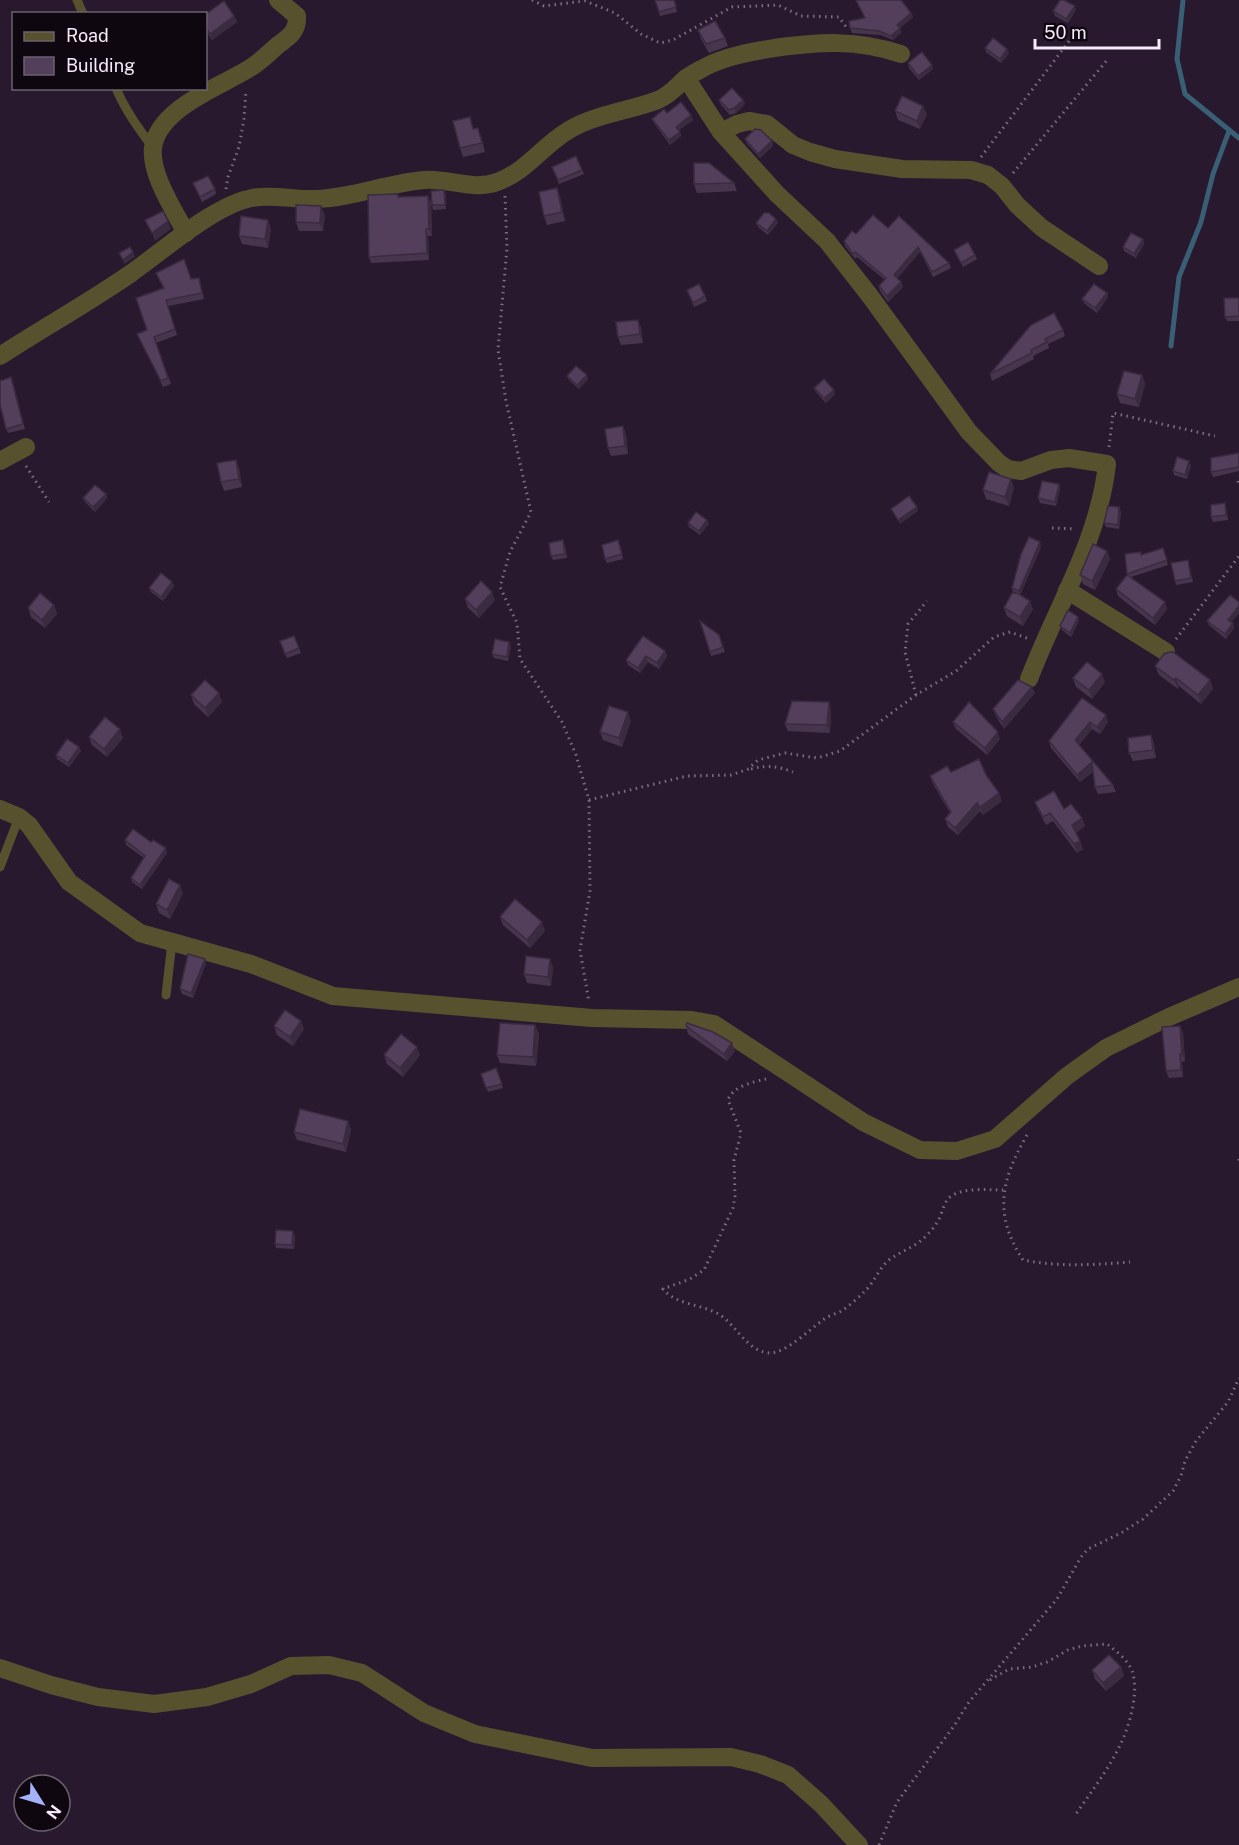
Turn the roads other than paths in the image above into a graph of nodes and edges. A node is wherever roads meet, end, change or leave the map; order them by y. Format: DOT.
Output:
graph roads {
  1 [pos="278,0"];
  2 [pos="901,54"];
  3 [pos="686,78"];
  4 [pos="117,90"];
  5 [pos="722,132"];
  6 [pos="153,148"];
  7 [pos="186,233"];
  8 [pos="1099,266"];
  9 [pos="0,356"];
  10 [pos="1067,590"];
  11 [pos="1166,652"];
  12 [pos="1029,679"];
  13 [pos="0,809"];
  14 [pos="19,817"];
  15 [pos="0,867"];
  16 [pos="172,942"];
  17 [pos="1239,987"];
  18 [pos="166,995"];
  19 [pos="0,1668"];
  20 [pos="859,1845"];
  1 -- 6 [label="street"];
  2 -- 3 [label="street"];
  3 -- 5 [label="street"];
  3 -- 7 [label="street"];
  4 -- 6 [label="lane"];
  5 -- 8 [label="street"];
  5 -- 10 [label="street"];
  6 -- 7 [label="street"];
  7 -- 9 [label="street"];
  10 -- 11 [label="street"];
  10 -- 12 [label="street"];
  13 -- 14 [label="street"];
  14 -- 15 [label="lane"];
  14 -- 16 [label="street"];
  16 -- 17 [label="street"];
  16 -- 18 [label="lane"];
  19 -- 20 [label="street"];
}
